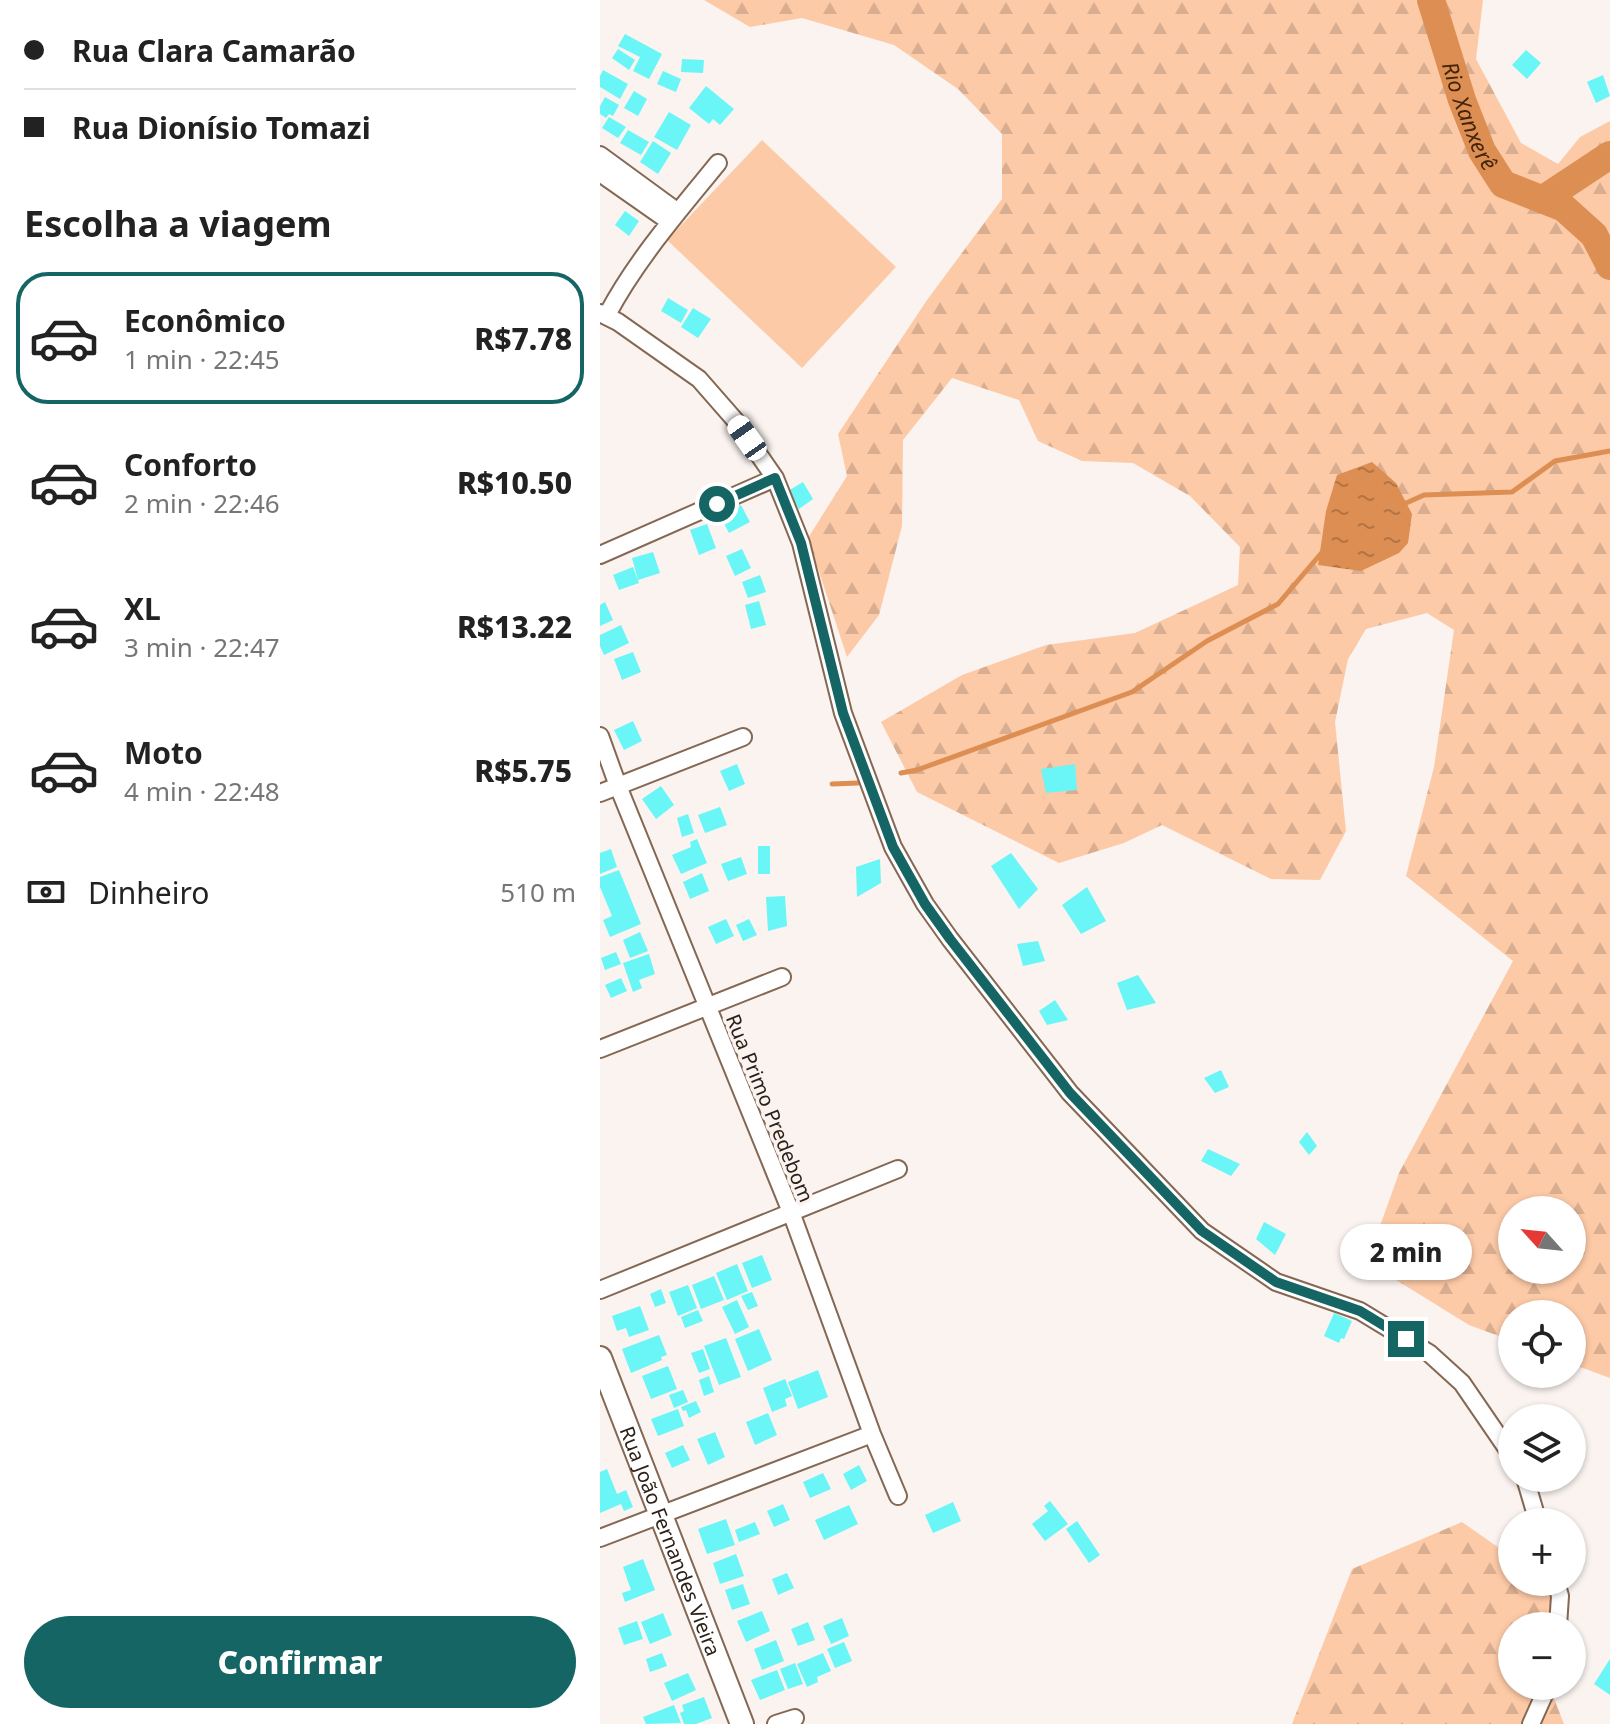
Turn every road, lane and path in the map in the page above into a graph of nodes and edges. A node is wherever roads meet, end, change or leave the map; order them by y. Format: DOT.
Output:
graph roads {
  1 [pos="600,155"];
  2 [pos="718,163"];
  3 [pos="600,173"];
  4 [pos="674,217"];
  5 [pos="602,312"];
  6 [pos="775,478"];
  7 [pos="600,555"];
  8 [pos="600,736"];
  9 [pos="743,737"];
  10 [pos="618,786"];
  11 [pos="600,793"];
  12 [pos="782,977"];
  13 [pos="709,1008"];
  14 [pos="600,1049"];
  15 [pos="898,1169"];
  16 [pos="791,1212"];
  17 [pos="600,1290"];
  18 [pos="600,1358"];
  19 [pos="872,1434"];
  20 [pos="1498,1436"];
  21 [pos="898,1496"];
  22 [pos="659,1515"];
  23 [pos="600,1538"];
  24 [pos="1542,1700"];
  25 [pos="795,1718"];
  26 [pos="742,1724"];
  27 [pos="776,1724"];
  28 [pos="1531,1724"];
  1 -- 4 [label="street"];
  2 -- 4 [label="street"];
  3 -- 4 [label="street"];
  4 -- 5 [label="street"];
  5 -- 6 [label="street"];
  6 -- 7 [label="street"];
  6 -- 20 [label="street"];
  8 -- 10 [label="street, Rua Primo Predebom"];
  9 -- 10 [label="street"];
  10 -- 11 [label="street"];
  10 -- 13 [label="street, Rua Primo Predebom"];
  12 -- 13 [label="street"];
  13 -- 14 [label="street"];
  13 -- 16 [label="street, Rua Primo Predebom"];
  15 -- 16 [label="street"];
  16 -- 17 [label="street"];
  16 -- 19 [label="street, Rua Primo Predebom"];
  18 -- 22 [label="street, Rua João Fernandes Vieira"];
  19 -- 21 [label="street, Rua Primo Predebom"];
  19 -- 22 [label="street"];
  22 -- 23 [label="street"];
  22 -- 26 [label="street, Rua João Fernandes Vieira"];
  24 -- 28 [label="street"];
  25 -- 27 [label="street"];
}
